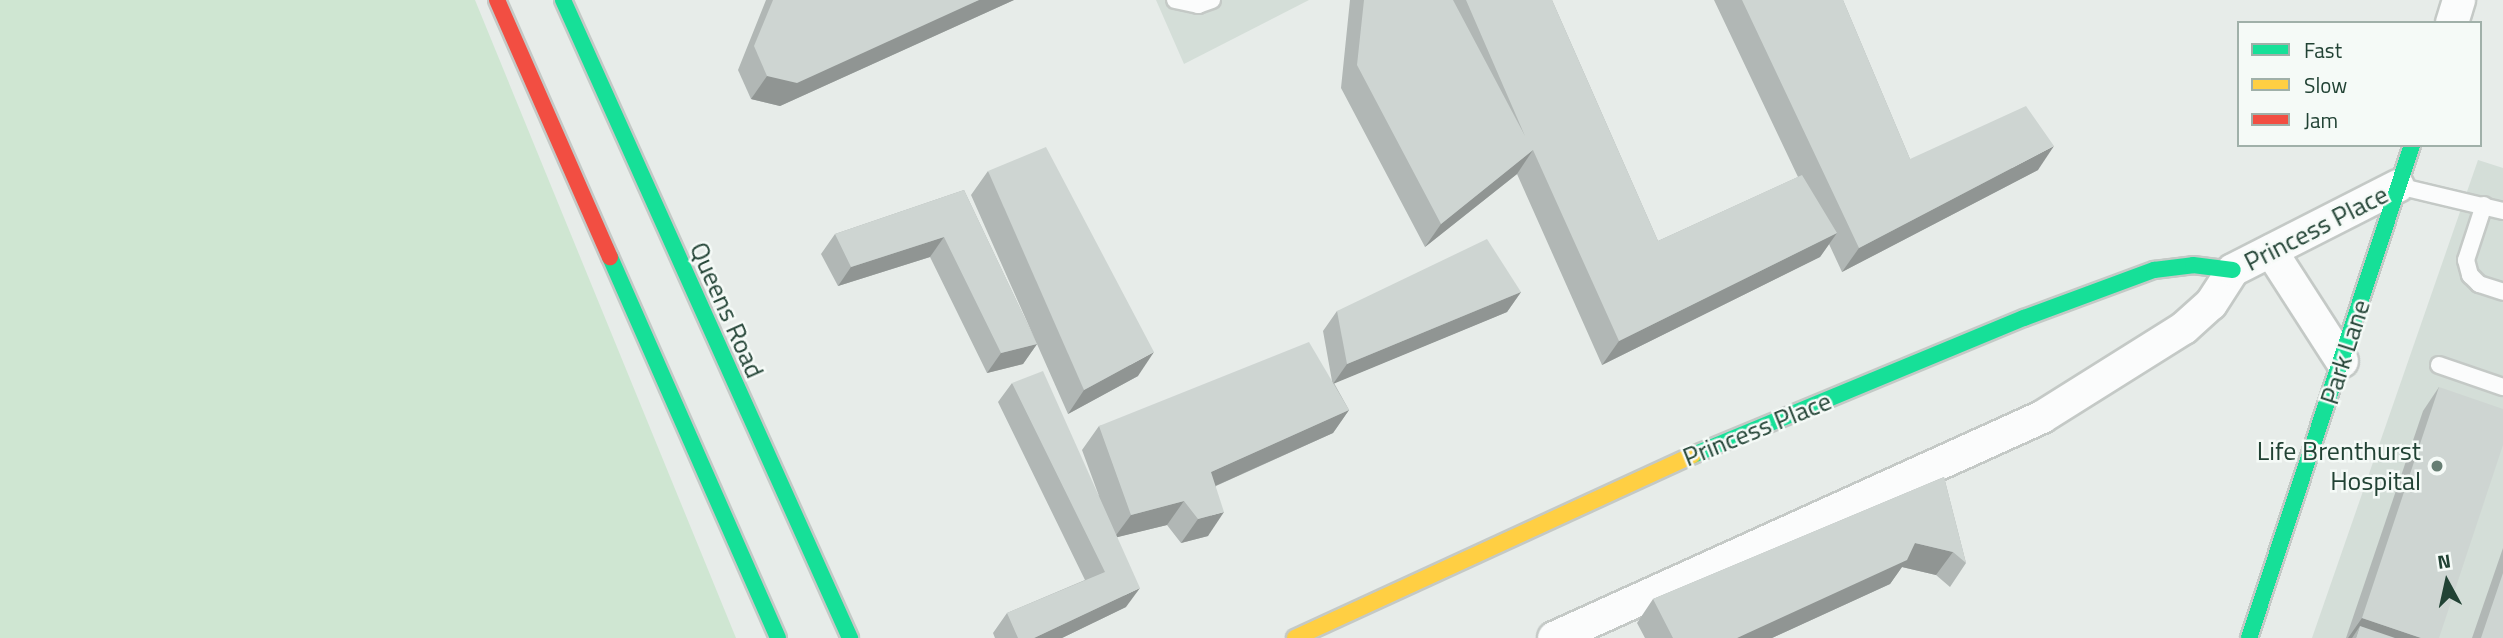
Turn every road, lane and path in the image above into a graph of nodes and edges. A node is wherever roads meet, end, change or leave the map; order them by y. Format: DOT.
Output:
graph roads {
  1 [pos="497,0"];
  2 [pos="563,0"];
  3 [pos="1175,0"];
  4 [pos="1212,0"];
  5 [pos="2459,0"];
  6 [pos="2453,21"];
  7 [pos="2411,147"];
  8 [pos="2399,186"];
  9 [pos="2484,205"];
  10 [pos="2503,211"];
  11 [pos="2271,251"];
  12 [pos="2233,270"];
  13 [pos="2503,292"];
  14 [pos="2342,361"];
  15 [pos="2438,365"];
  16 [pos="2503,387"];
  17 [pos="778,638"];
  18 [pos="850,638"];
  19 [pos="1296,638"];
  20 [pos="1554,638"];
  21 [pos="2249,638"];
  1 -- 17 [label="street"];
  2 -- 18 [label="street, Queens Road"];
  3 -- 4 [label="lane"];
  5 -- 6 [label="street"];
  7 -- 8 [label="street, Park Lane"];
  8 -- 9 [label="lane"];
  8 -- 11 [label="street, Princess Place"];
  8 -- 14 [label="street, Park Lane"];
  9 -- 10 [label="lane"];
  9 -- 13 [label="lane"];
  11 -- 12 [label="street, Princess Place"];
  11 -- 14 [label="street"];
  12 -- 19 [label="street, Princess Place"];
  12 -- 20 [label="street, Princess Place"];
  14 -- 21 [label="street, Park Lane"];
  15 -- 16 [label="lane"];
}
